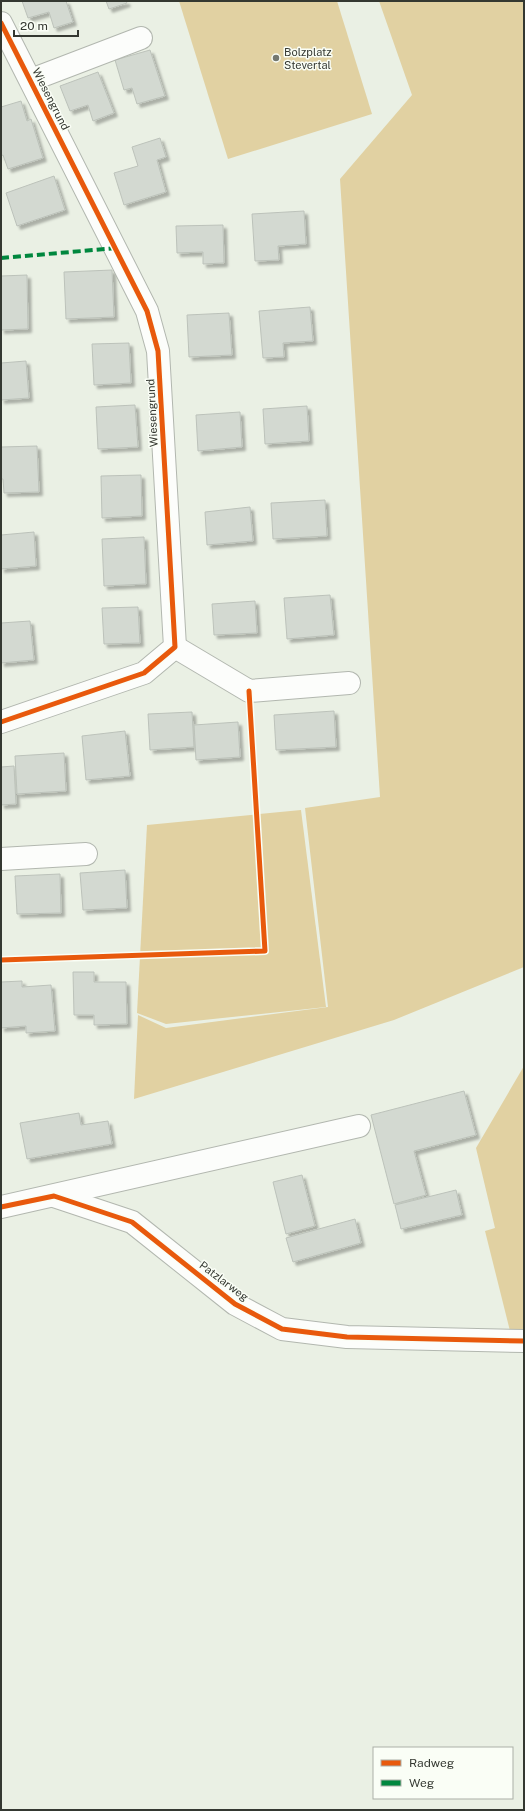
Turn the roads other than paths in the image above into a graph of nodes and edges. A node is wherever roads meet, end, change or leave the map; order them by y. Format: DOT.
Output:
graph roads {
  1 [pos="1,23"];
  2 [pos="141,38"];
  3 [pos="31,80"];
  4 [pos="175,647"];
  5 [pos="349,683"];
  6 [pos="1,722"];
  7 [pos="86,854"];
  8 [pos="1,859"];
  9 [pos="359,1126"];
  10 [pos="54,1196"];
  11 [pos="1,1207"];
  12 [pos="524,1341"];
  1 -- 3 [label="street, Wiesengrund"];
  2 -- 3 [label="street"];
  3 -- 4 [label="street, Wiesengrund"];
  4 -- 5 [label="street"];
  4 -- 6 [label="street"];
  7 -- 8 [label="street"];
  9 -- 10 [label="street"];
  10 -- 11 [label="street"];
  10 -- 12 [label="street, Patzlarweg"];
}
